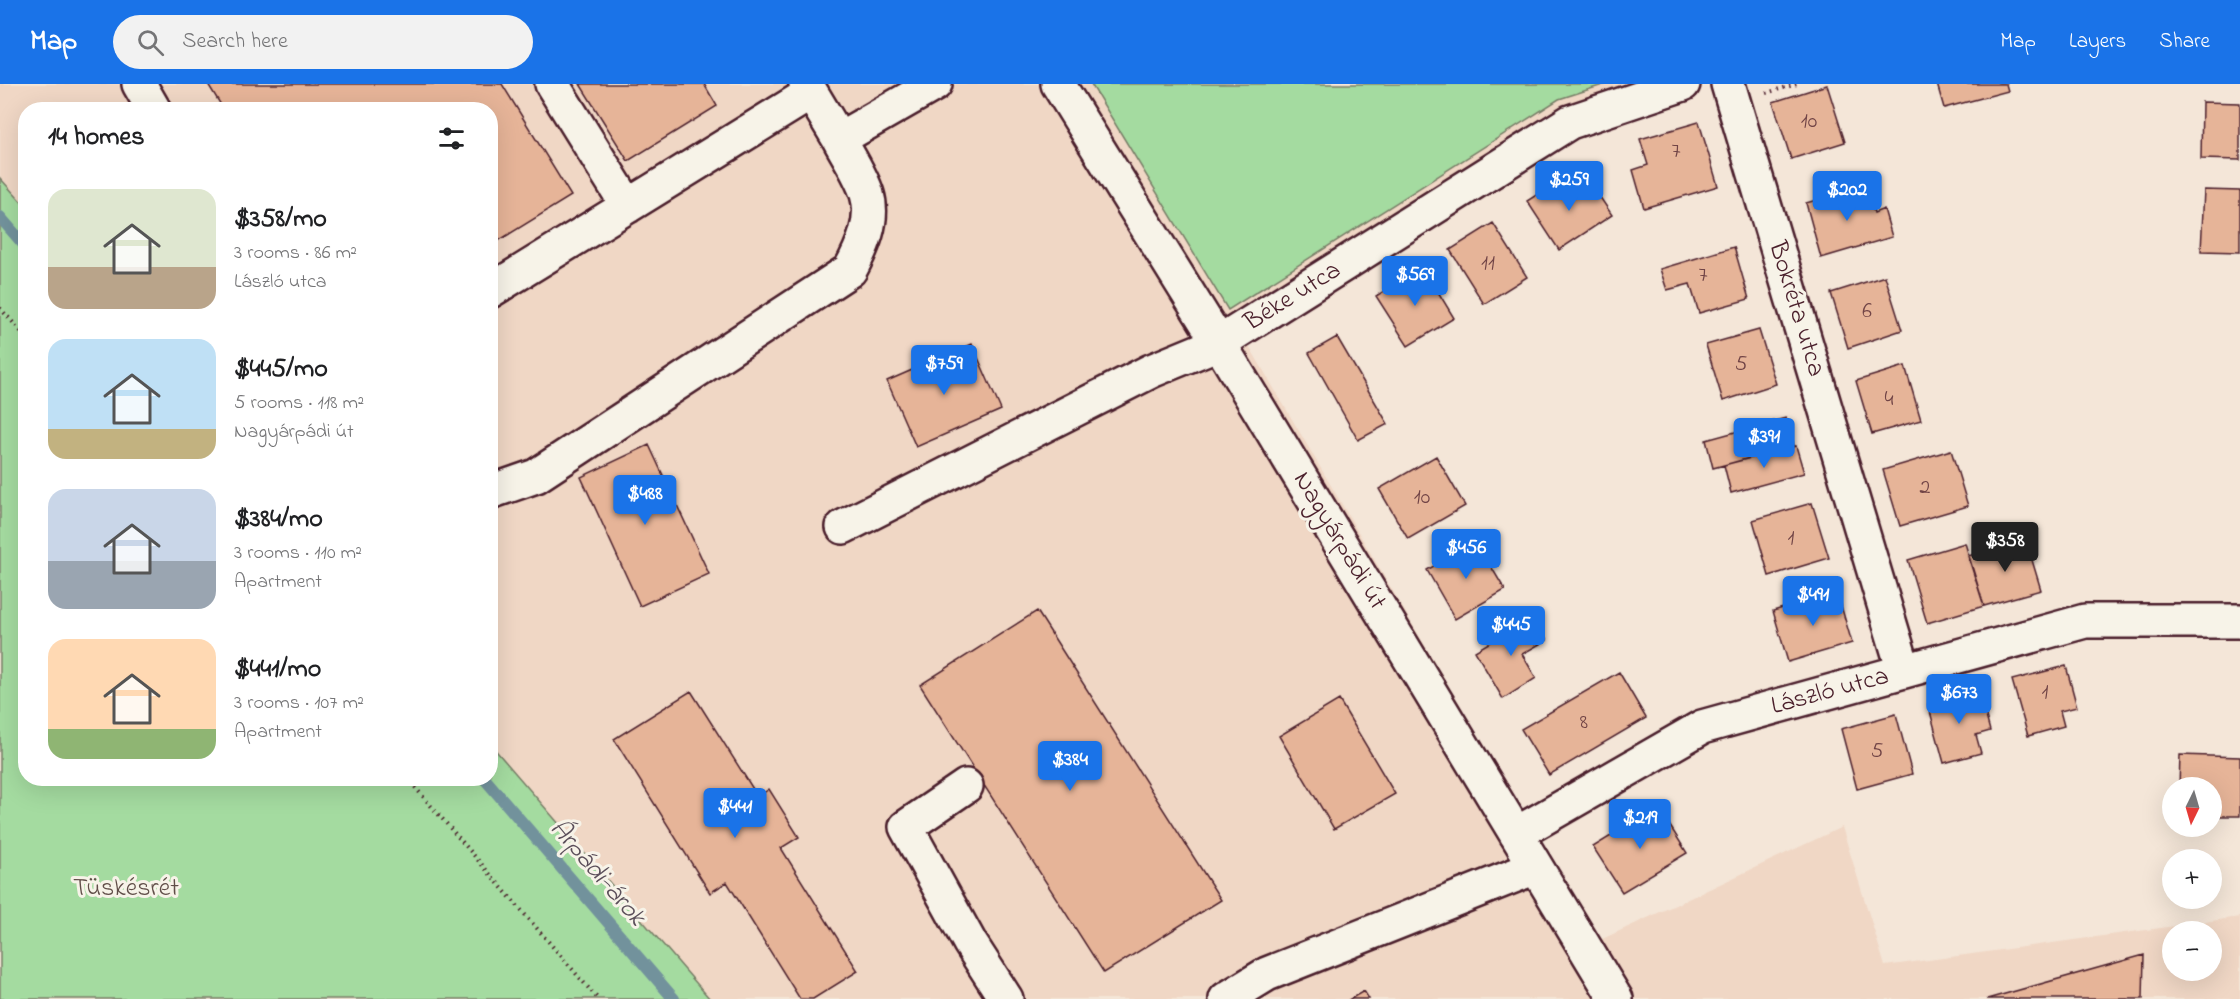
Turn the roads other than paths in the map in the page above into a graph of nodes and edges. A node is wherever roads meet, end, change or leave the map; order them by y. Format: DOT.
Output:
graph roads {
  1 [pos="139,84"];
  2 [pos="552,84"];
  3 [pos="935,84"];
  4 [pos="1058,84"];
  5 [pos="1683,84"];
  6 [pos="808,89"];
  7 [pos="1731,93"];
  8 [pos="149,102"];
  9 [pos="839,139"];
  10 [pos="628,206"];
  11 [pos="498,286"];
  12 [pos="1219,343"];
  13 [pos="498,489"];
  14 [pos="843,527"];
  15 [pos="2240,621"];
  16 [pos="1904,671"];
  17 [pos="966,786"];
  18 [pos="1516,834"];
  19 [pos="1536,867"];
  20 [pos="1006,999"];
  21 [pos="1226,999"];
  22 [pos="1616,999"];
  1 -- 8 [label="street"];
  2 -- 10 [label="street"];
  3 -- 9 [label="street"];
  4 -- 12 [label="street, Nagyárpádi út"];
  5 -- 12 [label="street, Béke utca"];
  6 -- 9 [label="street"];
  6 -- 10 [label="street"];
  7 -- 16 [label="street, Bokréta utca"];
  9 -- 13 [label="street"];
  10 -- 11 [label="street"];
  12 -- 14 [label="street, Béke utca"];
  12 -- 18 [label="street, Nagyárpádi út"];
  15 -- 16 [label="street, László utca"];
  16 -- 18 [label="street, László utca"];
  17 -- 20 [label="street"];
  18 -- 19 [label="street, Nagyárpádi út"];
  19 -- 21 [label="street"];
  19 -- 22 [label="street, Nagyárpádi út"];
}
